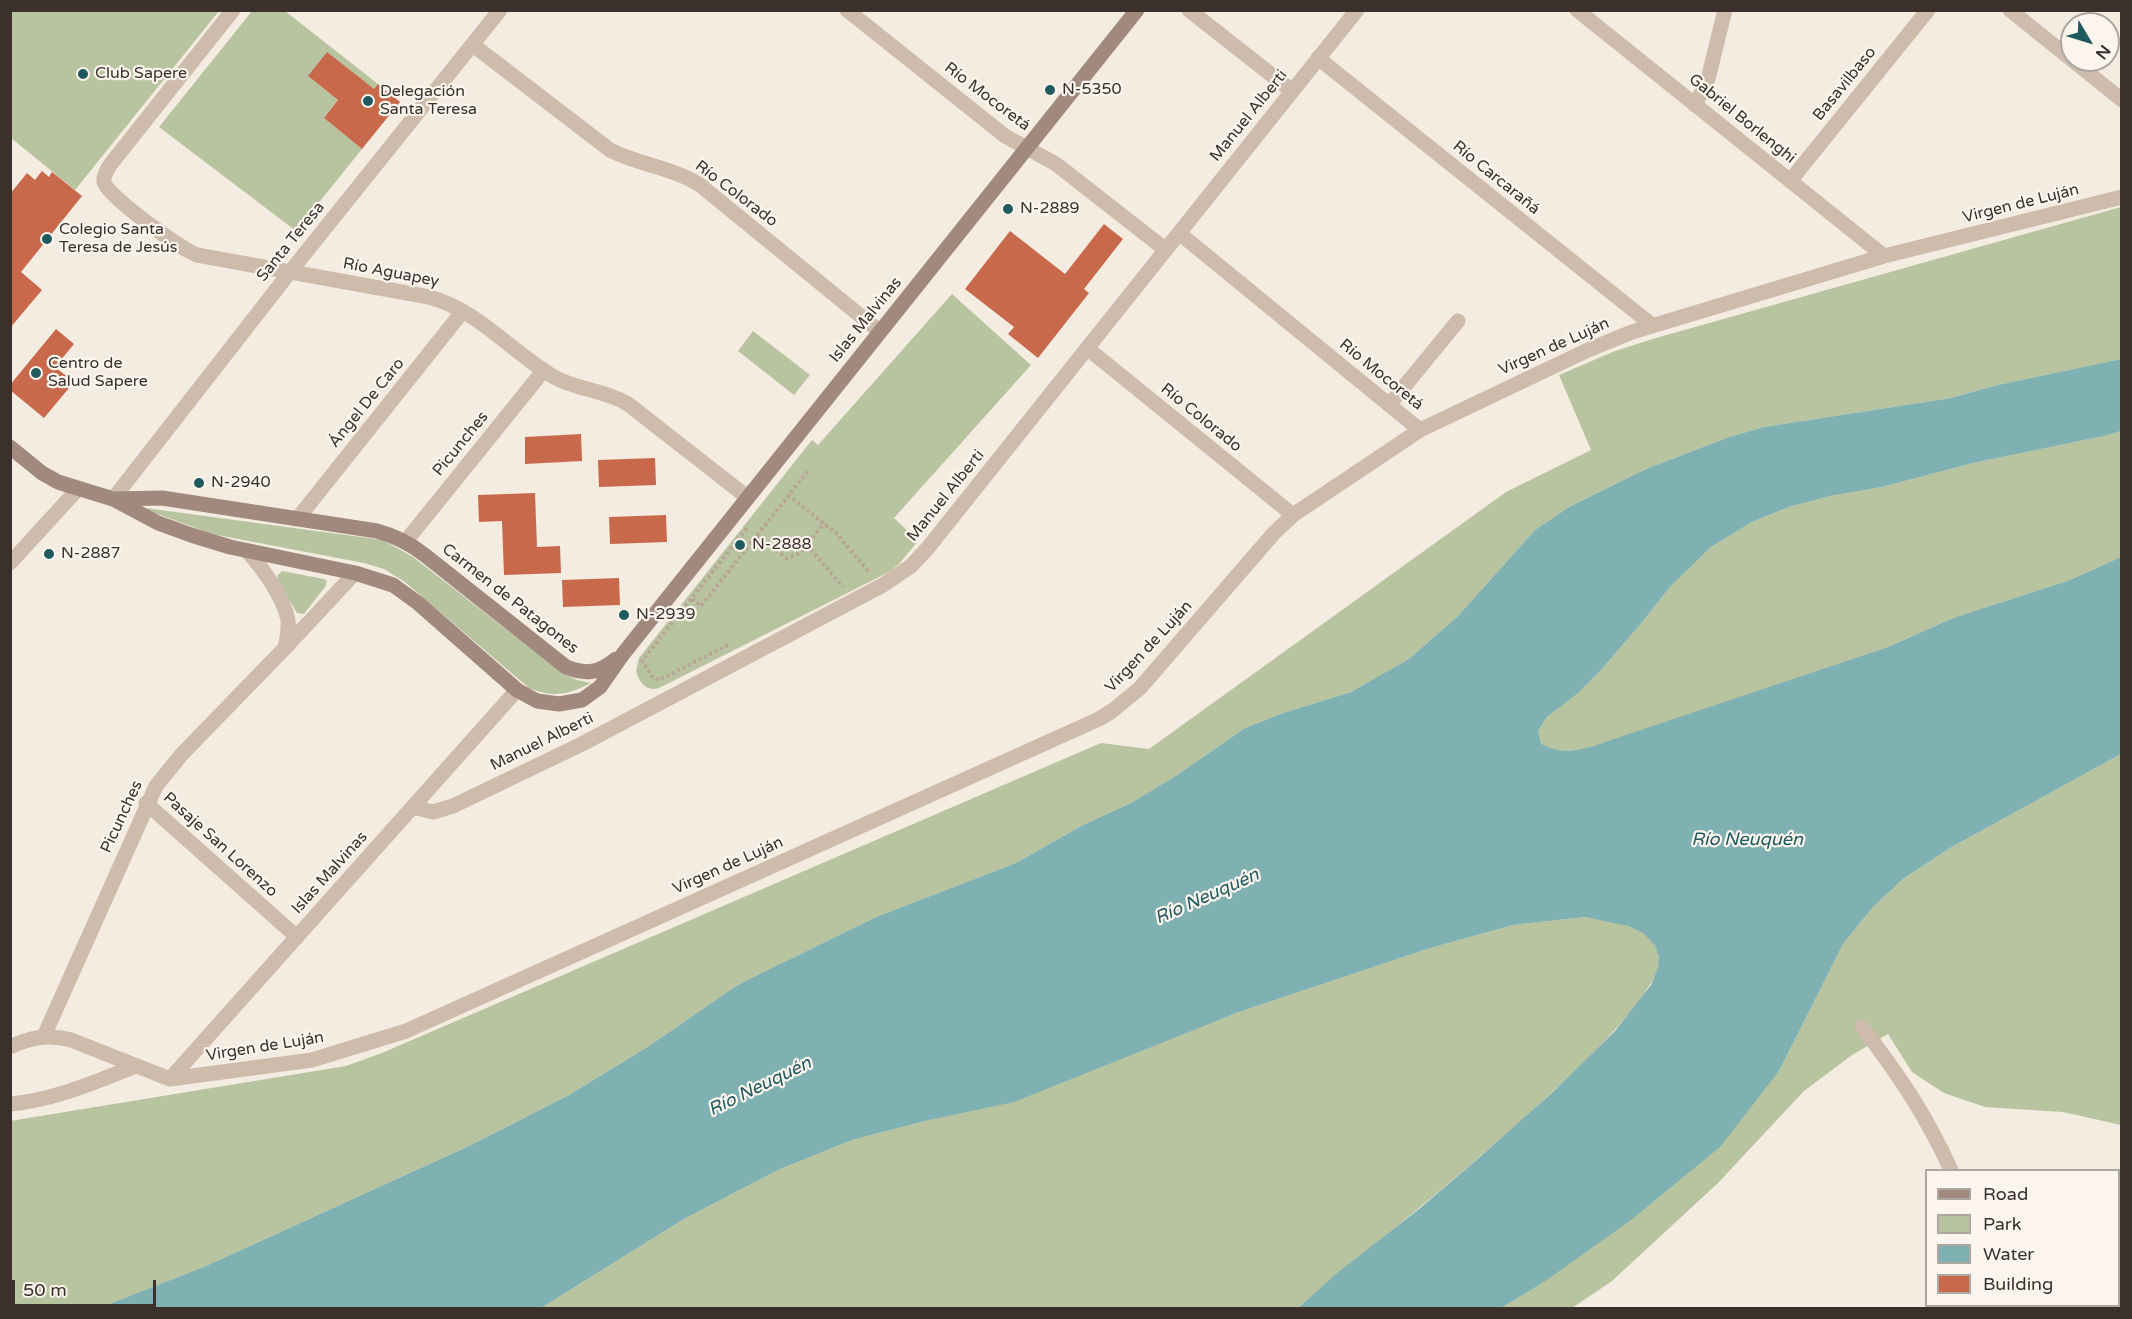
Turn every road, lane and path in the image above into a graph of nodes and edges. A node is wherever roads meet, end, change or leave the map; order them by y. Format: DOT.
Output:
graph roads {
  1 [pos="233,10"];
  2 [pos="500,10"];
  3 [pos="847,10"];
  4 [pos="1137,10"];
  5 [pos="1189,10"];
  6 [pos="1357,10"];
  7 [pos="1577,10"];
  8 [pos="1725,10"];
  9 [pos="1928,10"];
  10 [pos="2010,10"];
  11 [pos="473,45"];
  12 [pos="1318,58"];
  13 [pos="1292,91"];
  14 [pos="2121,100"];
  15 [pos="1695,105"];
  16 [pos="1027,148"];
  17 [pos="1790,181"];
  18 [pos="2121,197"];
  19 [pos="1179,233"];
  20 [pos="1166,250"];
  21 [pos="1884,256"];
  22 [pos="290,272"];
  23 [pos="463,311"];
  24 [pos="1458,321"];
  25 [pos="1652,325"];
  26 [pos="879,331"];
  27 [pos="1087,348"];
  28 [pos="544,370"];
  29 [pos="1389,405"];
  30 [pos="1420,430"];
  31 [pos="10,447"];
  32 [pos="809,470"];
  33 [pos="78,489"];
  34 [pos="788,495"];
  35 [pos="747,497"];
  36 [pos="113,499"];
  37 [pos="1293,515"];
  38 [pos="298,518"];
  39 [pos="824,524"];
  40 [pos="750,525"];
  41 [pos="757,535"];
  42 [pos="406,541"];
  43 [pos="807,545"];
  44 [pos="247,551"];
  45 [pos="10,563"];
  46 [pos="355,573"];
  47 [pos="870,574"];
  48 [pos="843,587"];
  49 [pos="692,599"];
  50 [pos="285,648"];
  51 [pos="623,654"];
  52 [pos="653,678"];
  53 [pos="517,690"];
  54 [pos="146,803"];
  55 [pos="413,807"];
  56 [pos="297,937"];
  57 [pos="1862,1027"];
  58 [pos="44,1036"];
  59 [pos="10,1047"];
  60 [pos="136,1066"];
  61 [pos="170,1079"];
  62 [pos="10,1104"];
  63 [pos="1951,1169"];
  1 -- 22 [label="street, Río Aguapey"];
  2 -- 11 [label="street, Santa Teresa"];
  3 -- 16 [label="street, Río Mocoretá"];
  4 -- 16 [label="main road, Islas Malvinas"];
  5 -- 13 [label="street"];
  6 -- 12 [label="street, Manuel Alberti"];
  7 -- 15 [label="street, Gabriel Borlenghi"];
  8 -- 15 [label="street"];
  9 -- 17 [label="street, Basavilbaso"];
  10 -- 14 [label="street"];
  11 -- 22 [label="street, Santa Teresa"];
  11 -- 26 [label="street, Río Colorado"];
  12 -- 13 [label="street, Manuel Alberti"];
  12 -- 25 [label="street, Río Carcarañá"];
  13 -- 19 [label="street, Manuel Alberti"];
  15 -- 17 [label="street, Gabriel Borlenghi"];
  16 -- 20 [label="street, Río Mocoretá"];
  16 -- 26 [label="main road, Islas Malvinas"];
  17 -- 21 [label="street, Gabriel Borlenghi"];
  18 -- 21 [label="street, Virgen de Luján"];
  19 -- 20 [label="street, Manuel Alberti"];
  19 -- 29 [label="street, Río Mocoretá"];
  20 -- 27 [label="street, Manuel Alberti"];
  21 -- 25 [label="street, Virgen de Luján"];
  22 -- 23 [label="street, Río Aguapey"];
  22 -- 36 [label="street, Santa Teresa"];
  23 -- 28 [label="street, Río Aguapey"];
  23 -- 38 [label="street, Ángel De Caro"];
  24 -- 29 [label="street"];
  25 -- 30 [label="street, Virgen de Luján"];
  26 -- 35 [label="main road, Islas Malvinas"];
  27 -- 37 [label="street, Río Colorado"];
  27 -- 55 [label="street, Manuel Alberti"];
  28 -- 35 [label="street, Río Aguapey"];
  28 -- 42 [label="street, Picunches"];
  29 -- 30 [label="street, Río Mocoretá"];
  30 -- 37 [label="street, Virgen de Luján"];
  31 -- 33 [label="main road, Carmen de Patagones"];
  32 -- 34 [label="path"];
  33 -- 36 [label="main road, Carmen de Patagones"];
  33 -- 45 [label="street"];
  34 -- 39 [label="path"];
  34 -- 41 [label="path"];
  35 -- 51 [label="main road, Islas Malvinas"];
  36 -- 38 [label="main road, Carmen de Patagones"];
  36 -- 44 [label="main road, Carmen de Patagones"];
  37 -- 61 [label="street, Virgen de Luján"];
  38 -- 42 [label="main road, Carmen de Patagones"];
  39 -- 43 [label="path"];
  39 -- 47 [label="path"];
  40 -- 49 [label="path"];
  41 -- 43 [label="path"];
  41 -- 49 [label="path"];
  42 -- 51 [label="main road, Carmen de Patagones"];
  43 -- 48 [label="path"];
  44 -- 46 [label="main road, Carmen de Patagones"];
  44 -- 50 [label="street"];
  46 -- 50 [label="street, Picunches"];
  46 -- 53 [label="main road, Carmen de Patagones"];
  49 -- 52 [label="path"];
  50 -- 54 [label="street, Picunches"];
  51 -- 53 [label="main road, Carmen de Patagones"];
  53 -- 55 [label="street, Islas Malvinas"];
  54 -- 56 [label="street, Pasaje San Lorenzo"];
  54 -- 58 [label="street, Picunches"];
  55 -- 56 [label="street, Islas Malvinas"];
  56 -- 61 [label="street, Islas Malvinas"];
  57 -- 63 [label="street"];
  58 -- 59 [label="street"];
  58 -- 60 [label="street"];
  60 -- 61 [label="street"];
  60 -- 62 [label="street"];
}
